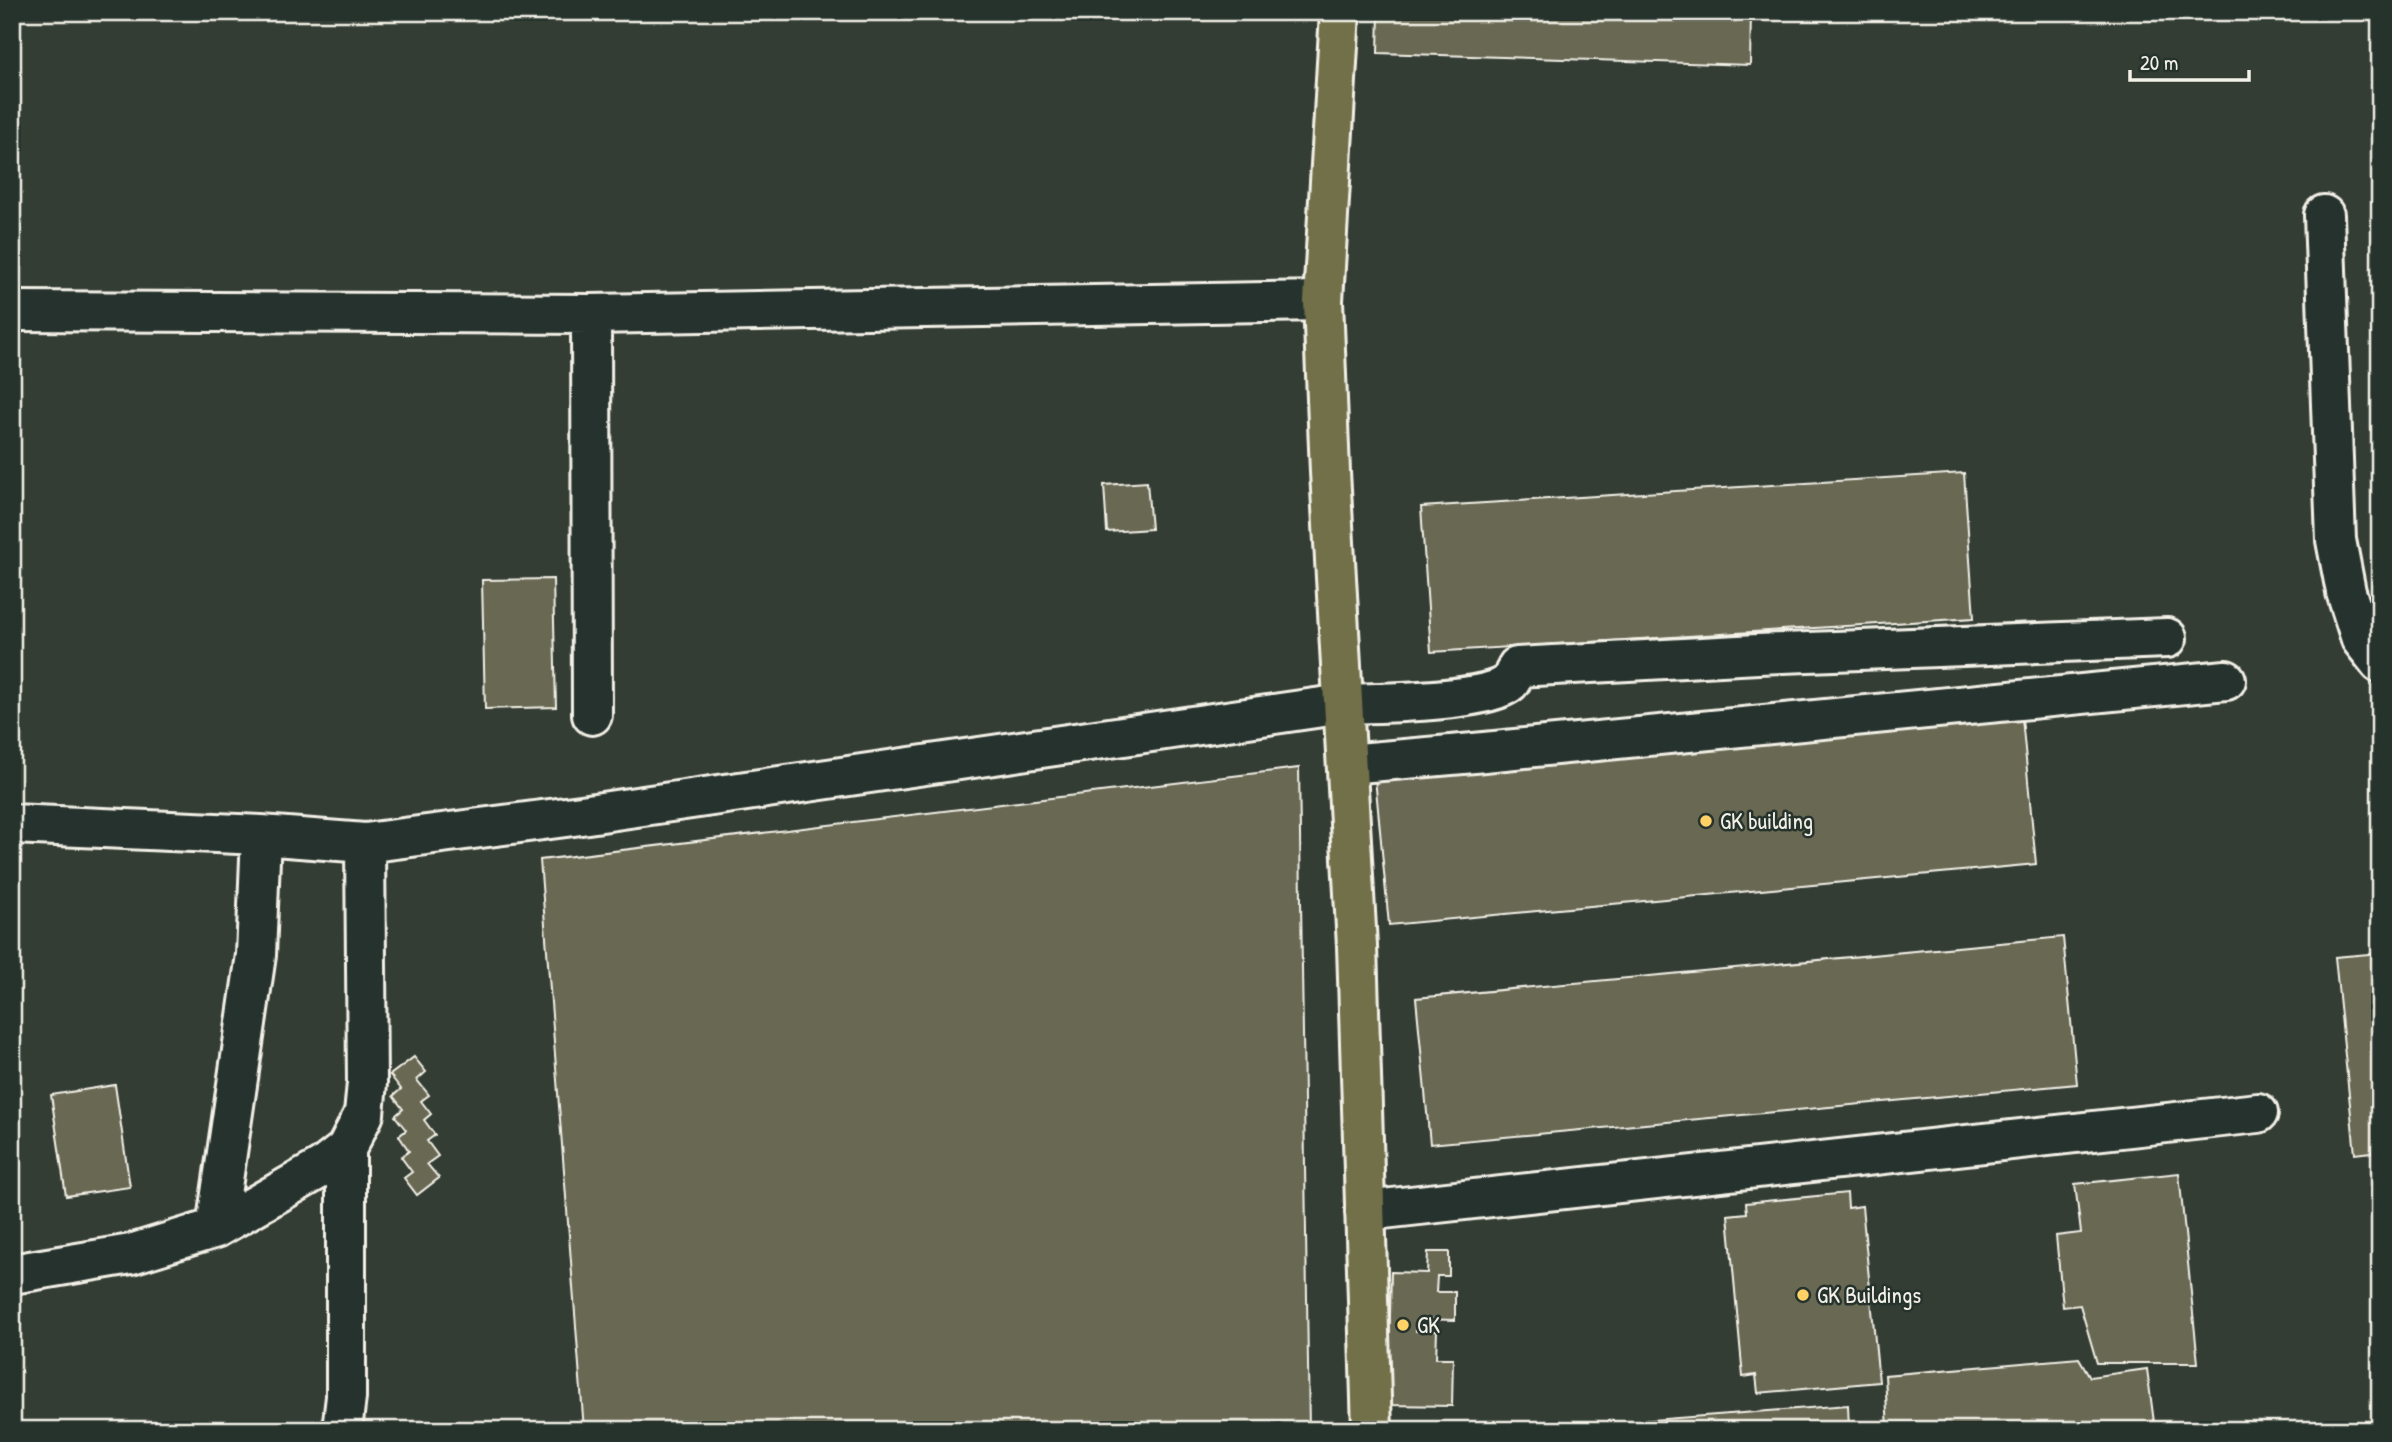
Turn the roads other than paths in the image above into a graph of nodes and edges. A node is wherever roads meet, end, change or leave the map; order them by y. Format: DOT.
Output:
graph roads {
  1 [pos="1340,12"];
  2 [pos="2324,215"];
  3 [pos="1323,301"];
  4 [pos="12,311"];
  5 [pos="591,314"];
  6 [pos="2167,638"];
  7 [pos="2380,663"];
  8 [pos="2226,680"];
  9 [pos="1343,704"];
  10 [pos="592,715"];
  11 [pos="1347,764"];
  12 [pos="12,824"];
  13 [pos="261,835"];
  14 [pos="365,843"];
  15 [pos="2258,1113"];
  16 [pos="346,1149"];
  17 [pos="1366,1211"];
  18 [pos="216,1228"];
  19 [pos="12,1274"];
  20 [pos="342,1430"];
  21 [pos="1372,1430"];
  1 -- 3 [label="main road"];
  2 -- 7 [label="street"];
  3 -- 5 [label="street"];
  3 -- 9 [label="main road"];
  4 -- 5 [label="street"];
  5 -- 10 [label="street"];
  6 -- 9 [label="street"];
  8 -- 11 [label="street"];
  9 -- 11 [label="main road"];
  9 -- 14 [label="street"];
  11 -- 17 [label="main road"];
  12 -- 13 [label="street"];
  13 -- 14 [label="street"];
  13 -- 18 [label="street"];
  14 -- 16 [label="street"];
  15 -- 17 [label="street"];
  16 -- 18 [label="street"];
  16 -- 20 [label="street"];
  17 -- 21 [label="main road"];
  18 -- 19 [label="street"];
}
